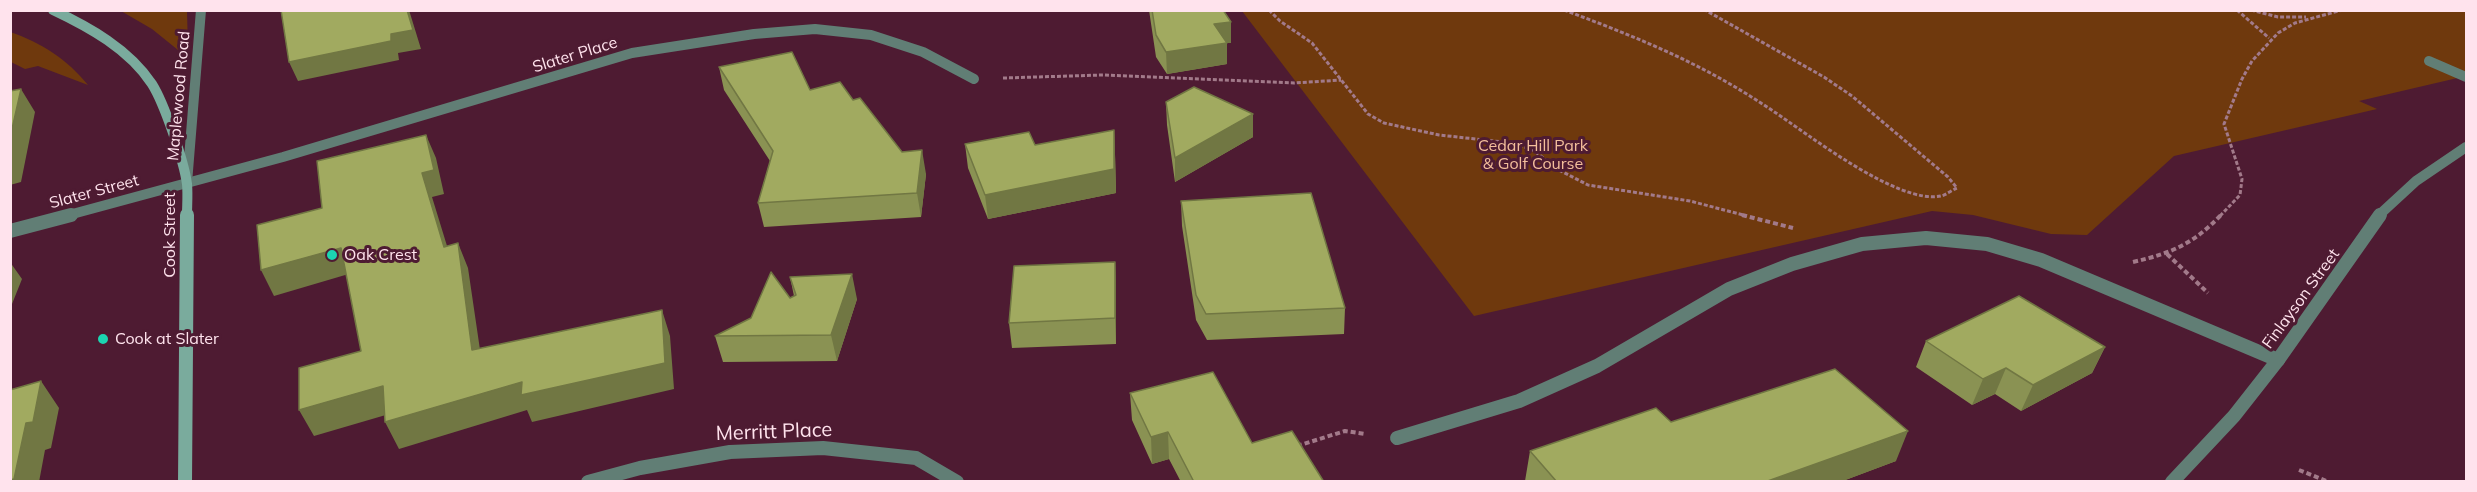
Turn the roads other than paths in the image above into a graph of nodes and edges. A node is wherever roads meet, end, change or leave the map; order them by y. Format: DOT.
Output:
graph roads {
  1 [pos="52,10"];
  2 [pos="201,10"];
  3 [pos="2430,61"];
  4 [pos="2466,77"];
  5 [pos="974,79"];
  6 [pos="2466,147"];
  7 [pos="187,184"];
  8 [pos="10,231"];
  9 [pos="2278,360"];
  10 [pos="1397,438"];
  11 [pos="185,482"];
  12 [pos="588,482"];
  13 [pos="957,482"];
  14 [pos="2172,482"];
  1 -- 7 [label="main road, Cook Street"];
  2 -- 7 [label="street, Maplewood Road"];
  3 -- 4 [label="street"];
  5 -- 7 [label="street, Slater Place"];
  6 -- 9 [label="street, Finlayson Street"];
  7 -- 8 [label="street, Slater Street"];
  7 -- 11 [label="main road, Cook Street"];
  9 -- 10 [label="street"];
  9 -- 14 [label="street, Finlayson Street"];
  12 -- 13 [label="street, Merritt Place"];
}
